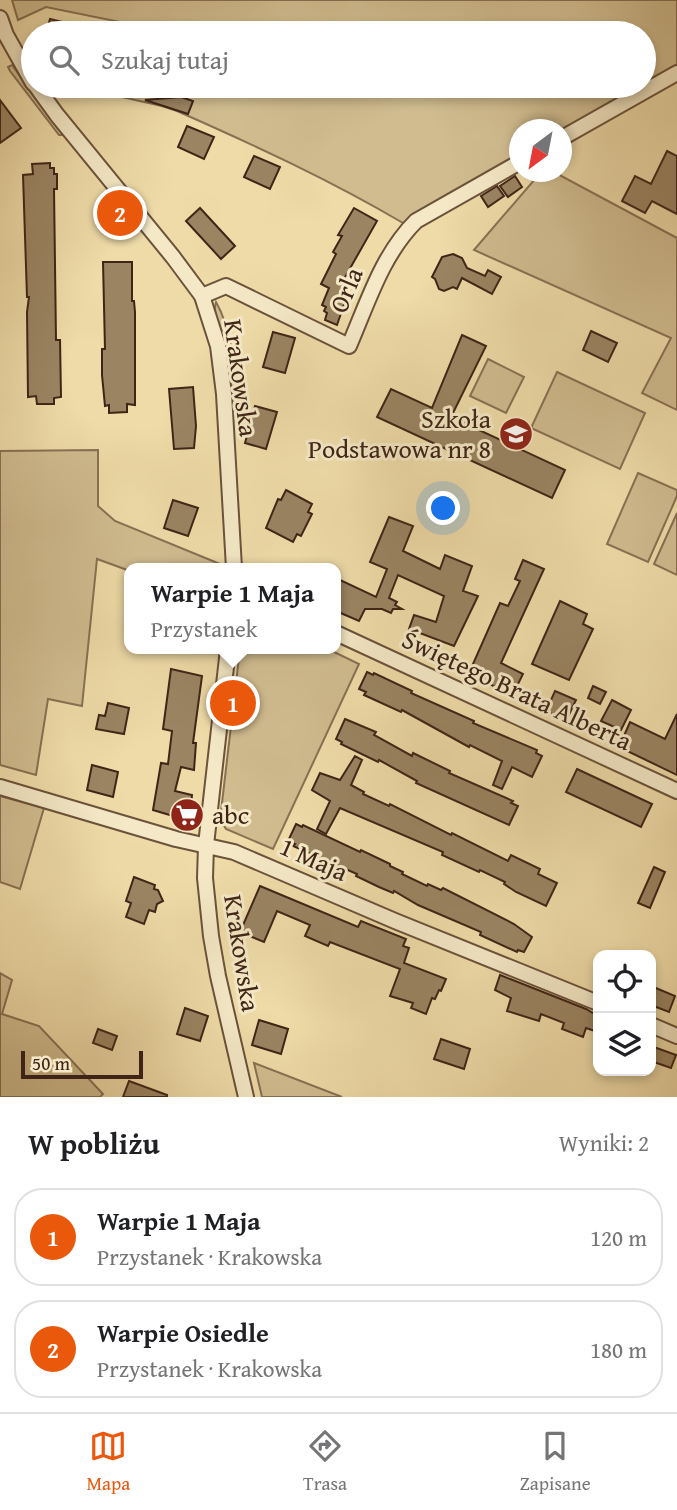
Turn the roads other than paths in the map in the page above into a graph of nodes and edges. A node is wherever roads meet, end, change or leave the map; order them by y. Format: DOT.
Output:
graph roads {
  1 [pos="0,18"];
  2 [pos="21,61"];
  3 [pos="677,73"];
  4 [pos="656,85"];
  5 [pos="45,98"];
  6 [pos="633,98"];
  7 [pos="572,132"];
  8 [pos="509,168"];
  9 [pos="202,296"];
  10 [pos="234,563"];
  11 [pos="341,635"];
  12 [pos="227,654"];
  13 [pos="0,787"];
  14 [pos="677,792"];
  15 [pos="206,845"];
  16 [pos="593,1001"];
  17 [pos="656,1027"];
  18 [pos="677,1036"];
  19 [pos="246,1097"];
  1 -- 2 [label="street, Krakowska"];
  3 -- 4 [label="street"];
  5 -- 9 [label="street, Krakowska"];
  6 -- 7 [label="street"];
  8 -- 9 [label="street, Orla"];
  9 -- 10 [label="street, Krakowska"];
  11 -- 14 [label="street, Świętego Brata Alberta"];
  12 -- 15 [label="street, Krakowska"];
  13 -- 15 [label="street, 1 Maja"];
  15 -- 16 [label="street, 1 Maja"];
  15 -- 19 [label="street, Krakowska"];
  17 -- 18 [label="street"];
}
